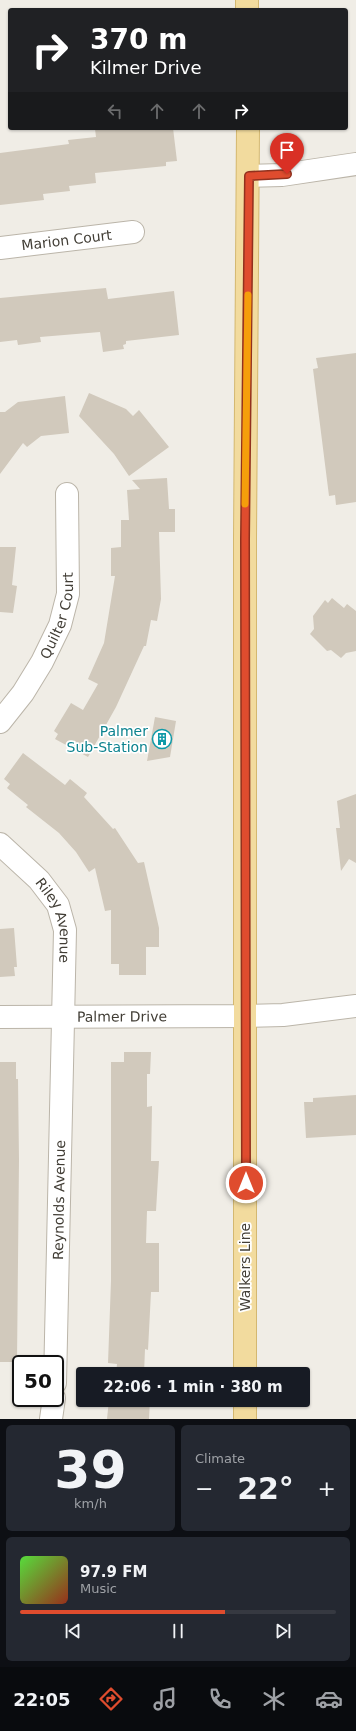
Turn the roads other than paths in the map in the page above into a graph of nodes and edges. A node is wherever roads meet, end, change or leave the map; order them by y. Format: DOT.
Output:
graph roads {
  1 [pos="248,130"];
  2 [pos="356,164"];
  3 [pos="249,176"];
  4 [pos="133,232"];
  5 [pos="0,248"];
  6 [pos="67,494"];
  7 [pos="0,722"];
  8 [pos="0,844"];
  9 [pos="356,1006"];
  10 [pos="64,1016"];
  11 [pos="245,1016"];
  12 [pos="0,1017"];
  13 [pos="56,1355"];
  14 [pos="245,1367"];
  15 [pos="53,1407"];
  16 [pos="245,1407"];
  17 [pos="51,1419"];
  18 [pos="245,1419"];
  1 -- 3 [label="main road, Walkers Line"];
  2 -- 3 [label="street"];
  3 -- 11 [label="main road, Walkers Line"];
  4 -- 5 [label="street, Marion Court"];
  6 -- 7 [label="street, Quilter Court"];
  8 -- 10 [label="street, Riley Avenue"];
  9 -- 11 [label="street, Palmer Drive"];
  10 -- 11 [label="street, Palmer Drive"];
  10 -- 12 [label="street, Palmer Drive"];
  10 -- 13 [label="street, Reynolds Avenue"];
  11 -- 14 [label="main road, Walkers Line"];
  15 -- 17 [label="street"];
  16 -- 18 [label="main road"];
}
